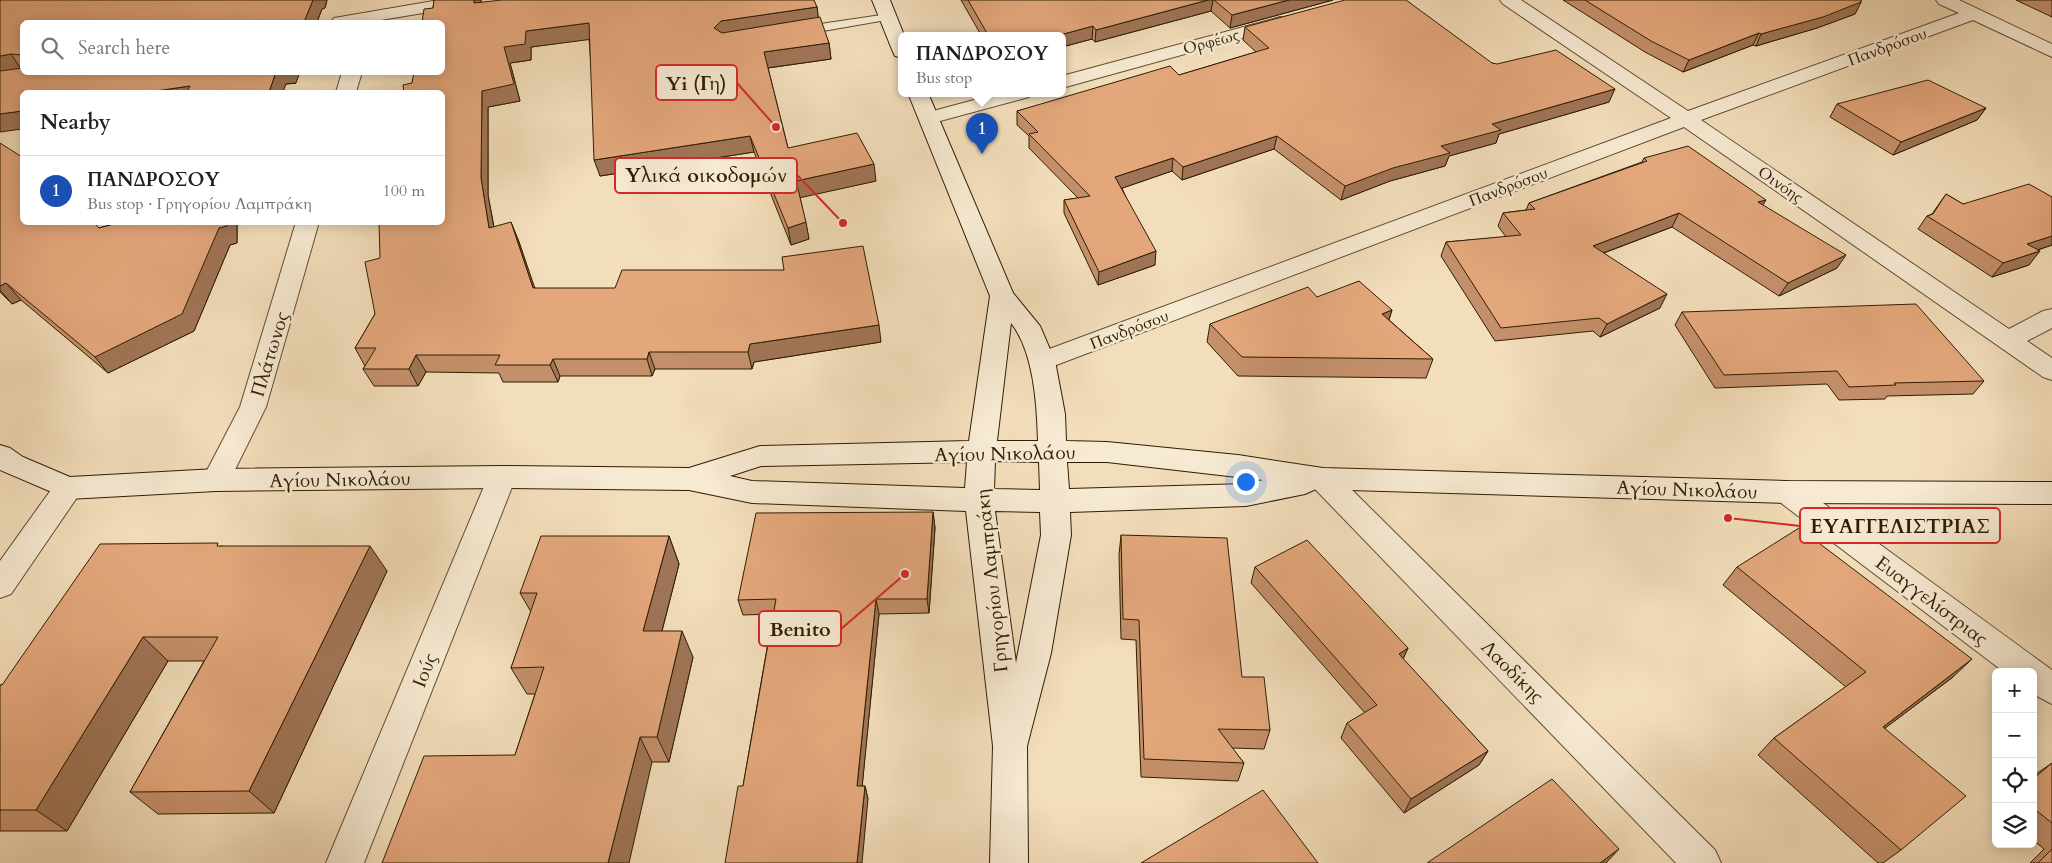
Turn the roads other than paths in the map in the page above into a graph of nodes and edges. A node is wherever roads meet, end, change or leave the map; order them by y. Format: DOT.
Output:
graph roads {
  1 [pos="374,0"];
  2 [pos="471,0"];
  3 [pos="881,0"];
  4 [pos="1509,0"];
  5 [pos="1945,0"];
  6 [pos="1974,14"];
  7 [pos="888,17"];
  8 [pos="1293,18"];
  9 [pos="368,20"];
  10 [pos="792,32"];
  11 [pos="898,42"];
  12 [pos="2052,52"];
  13 [pos="351,75"];
  14 [pos="1066,81"];
  15 [pos="347,90"];
  16 [pos="920,97"];
  17 [pos="1007,97"];
  18 [pos="929,118"];
  19 [pos="1686,119"];
  20 [pos="307,225"];
  21 [pos="1002,296"];
  22 [pos="2052,317"];
  23 [pos="2008,340"];
  24 [pos="1042,361"];
  25 [pos="2052,371"];
  26 [pos="982,451"];
  27 [pos="1052,451"];
  28 [pos="0,455"];
  29 [pos="502,477"];
  30 [pos="689,479"];
  31 [pos="216,480"];
  32 [pos="1323,480"];
  33 [pos="68,488"];
  34 [pos="1786,492"];
  35 [pos="2052,493"];
  36 [pos="980,500"];
  37 [pos="1054,501"];
  38 [pos="0,585"];
  39 [pos="2024,668"];
  40 [pos="2037,678"];
  41 [pos="2052,689"];
  42 [pos="1010,746"];
  43 [pos="345,863"];
  44 [pos="1009,863"];
  45 [pos="1702,863"];
  1 -- 9 [label="street"];
  2 -- 9 [label="street"];
  3 -- 7 [label="street"];
  4 -- 19 [label="street, Οινόης"];
  5 -- 6 [label="street"];
  6 -- 12 [label="street"];
  6 -- 19 [label="street, Πανδρόσου"];
  7 -- 10 [label="lane"];
  7 -- 11 [label="street"];
  8 -- 14 [label="street, Ορφέως"];
  13 -- 15 [label="street"];
  16 -- 18 [label="street, Γρηγορίου Λαμπράκη"];
  17 -- 18 [label="street"];
  18 -- 21 [label="street, Γρηγορίου Λαμπράκη"];
  19 -- 23 [label="street, Οινόης"];
  19 -- 24 [label="street, Πανδρόσου"];
  20 -- 31 [label="street, Πλάτωνος"];
  21 -- 24 [label="street, Γρηγορίου Λαμπράκη"];
  21 -- 26 [label="street, Γρηγορίου Λαμπράκη"];
  22 -- 23 [label="street"];
  23 -- 25 [label="street, Οινόης"];
  24 -- 27 [label="street, Γρηγορίου Λαμπράκη"];
  26 -- 27 [label="street, Αγίου Νικολάου"];
  26 -- 30 [label="street, Αγίου Νικολάου"];
  26 -- 36 [label="street, Γρηγορίου Λαμπράκη"];
  27 -- 32 [label="street, Αγίου Νικολάου"];
  27 -- 37 [label="street, Γρηγορίου Λαμπράκη"];
  28 -- 33 [label="street, Αγίου Νικολάου"];
  29 -- 30 [label="street, Αγίου Νικολάου"];
  29 -- 31 [label="street, Αγίου Νικολάου"];
  29 -- 43 [label="street, Ιούς"];
  30 -- 36 [label="street, Αγίου Νικολάου"];
  31 -- 33 [label="street, Αγίου Νικολάου"];
  32 -- 34 [label="street, Αγίου Νικολάου"];
  32 -- 37 [label="street, Αγίου Νικολάου"];
  32 -- 45 [label="street, Λαοδίκης"];
  33 -- 38 [label="street"];
  34 -- 35 [label="street, Αγίου Νικολάου"];
  34 -- 39 [label="street, Ευαγγελίστριας"];
  36 -- 37 [label="street, Αγίου Νικολάου"];
  36 -- 42 [label="street, Γρηγορίου Λαμπράκη"];
  37 -- 42 [label="street, Γρηγορίου Λαμπράκη"];
  40 -- 41 [label="street"];
  42 -- 44 [label="street, Γρηγορίου Λαμπράκη"];
}
